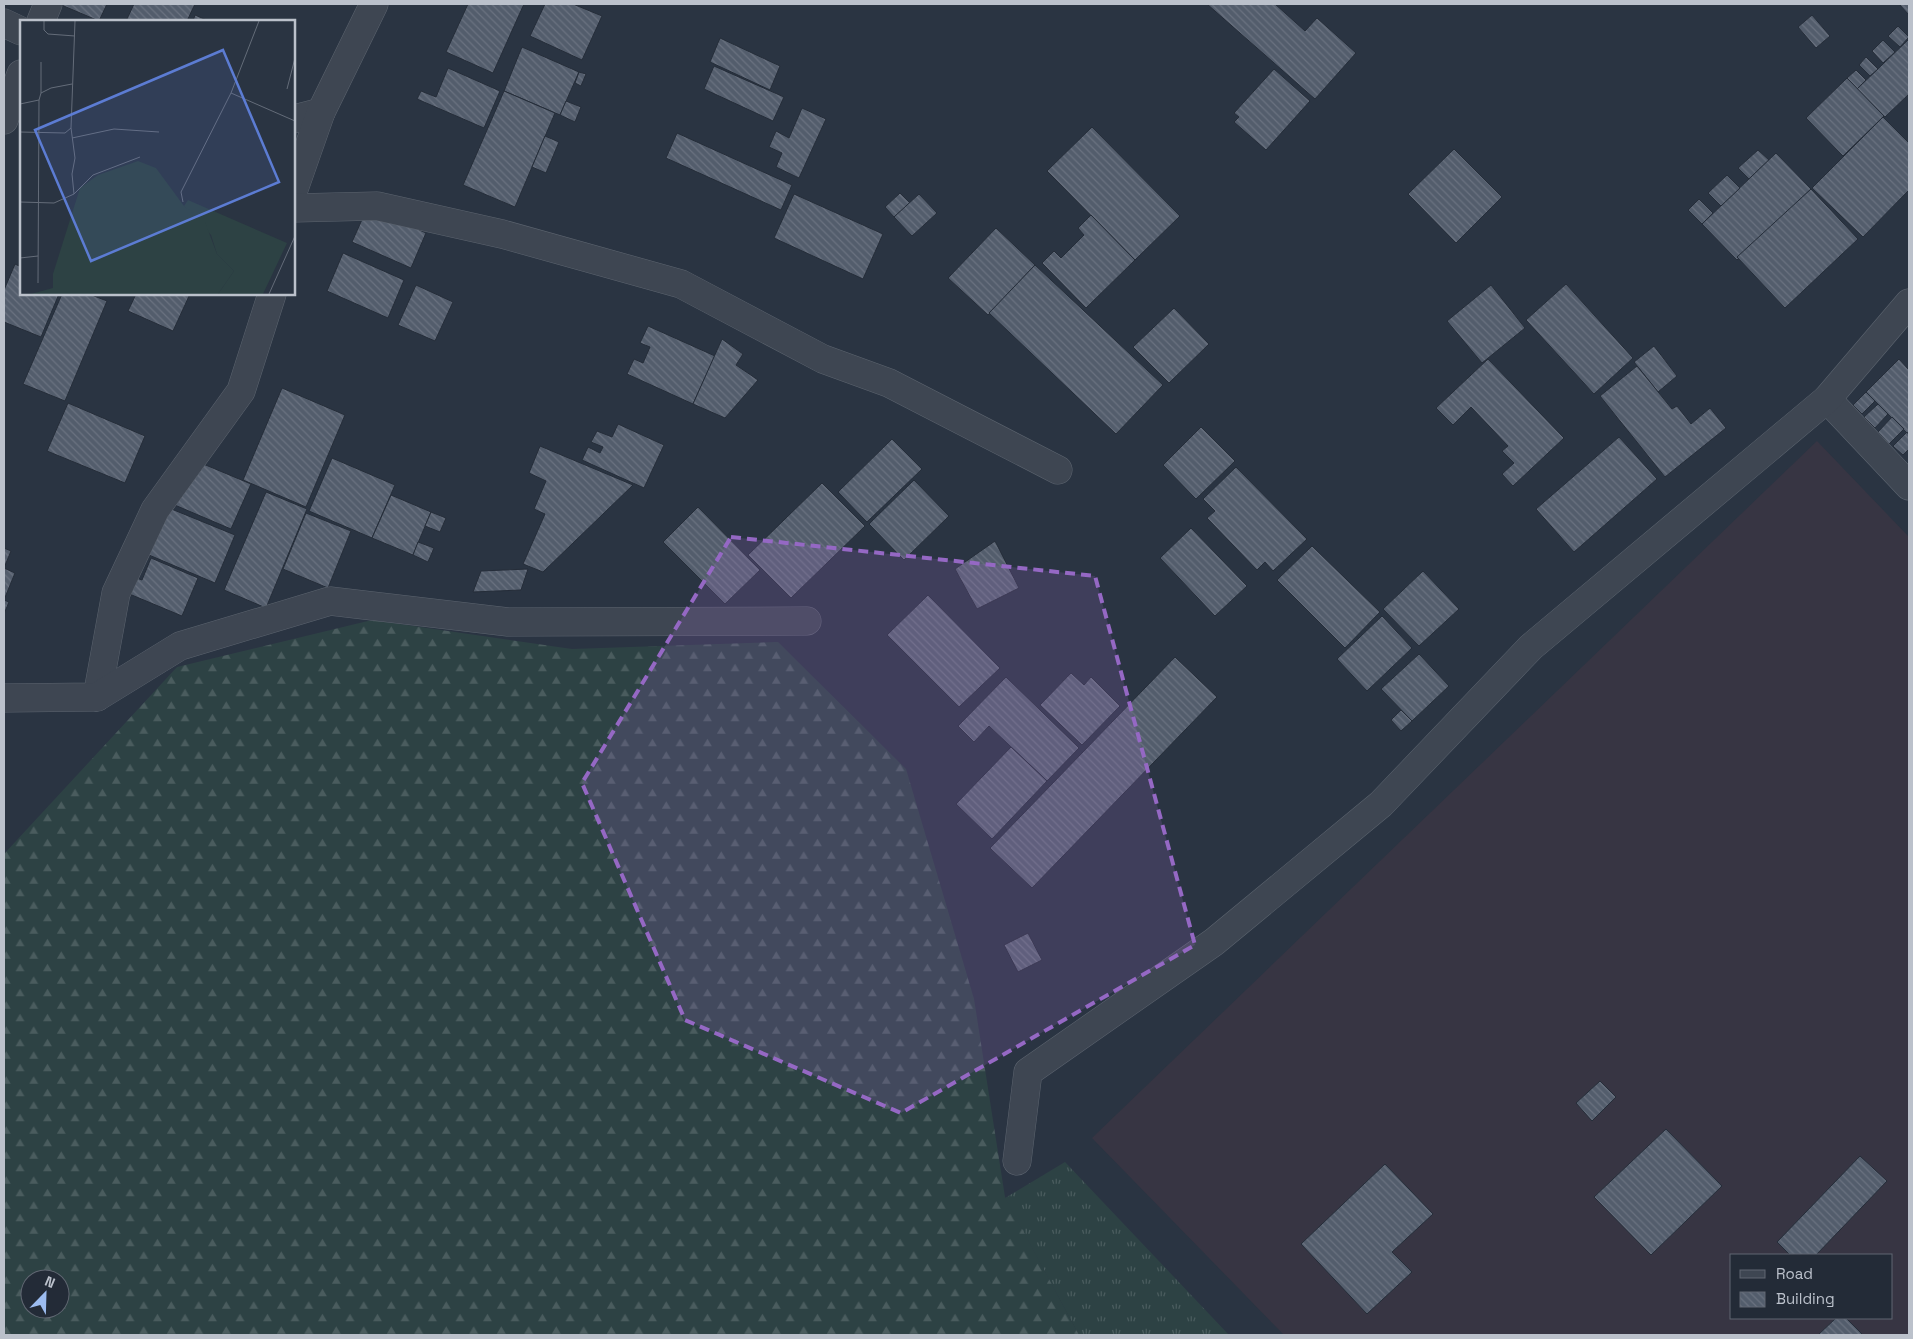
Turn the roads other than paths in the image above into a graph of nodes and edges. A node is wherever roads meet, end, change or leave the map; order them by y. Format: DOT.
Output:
graph roads {
  1 [pos="48,4"];
  2 [pos="374,4"];
  3 [pos="41,20"];
  4 [pos="4,23"];
  5 [pos="20,31"];
  6 [pos="20,77"];
  7 [pos="321,112"];
  8 [pos="295,119"];
  9 [pos="4,120"];
  10 [pos="295,186"];
  11 [pos="295,208"];
  12 [pos="272,295"];
  13 [pos="1909,303"];
  14 [pos="1827,399"];
  15 [pos="1058,470"];
  16 [pos="1909,486"];
  17 [pos="807,621"];
  18 [pos="97,697"];
  19 [pos="4,698"];
  20 [pos="1017,1161"];
  1 -- 3 [label="street"];
  2 -- 7 [label="street"];
  4 -- 5 [label="street"];
  6 -- 9 [label="street"];
  7 -- 8 [label="street"];
  7 -- 10 [label="street"];
  11 -- 15 [label="street"];
  12 -- 18 [label="street"];
  13 -- 14 [label="street"];
  14 -- 16 [label="street"];
  14 -- 20 [label="street"];
  17 -- 18 [label="street"];
  18 -- 19 [label="street"];
}
